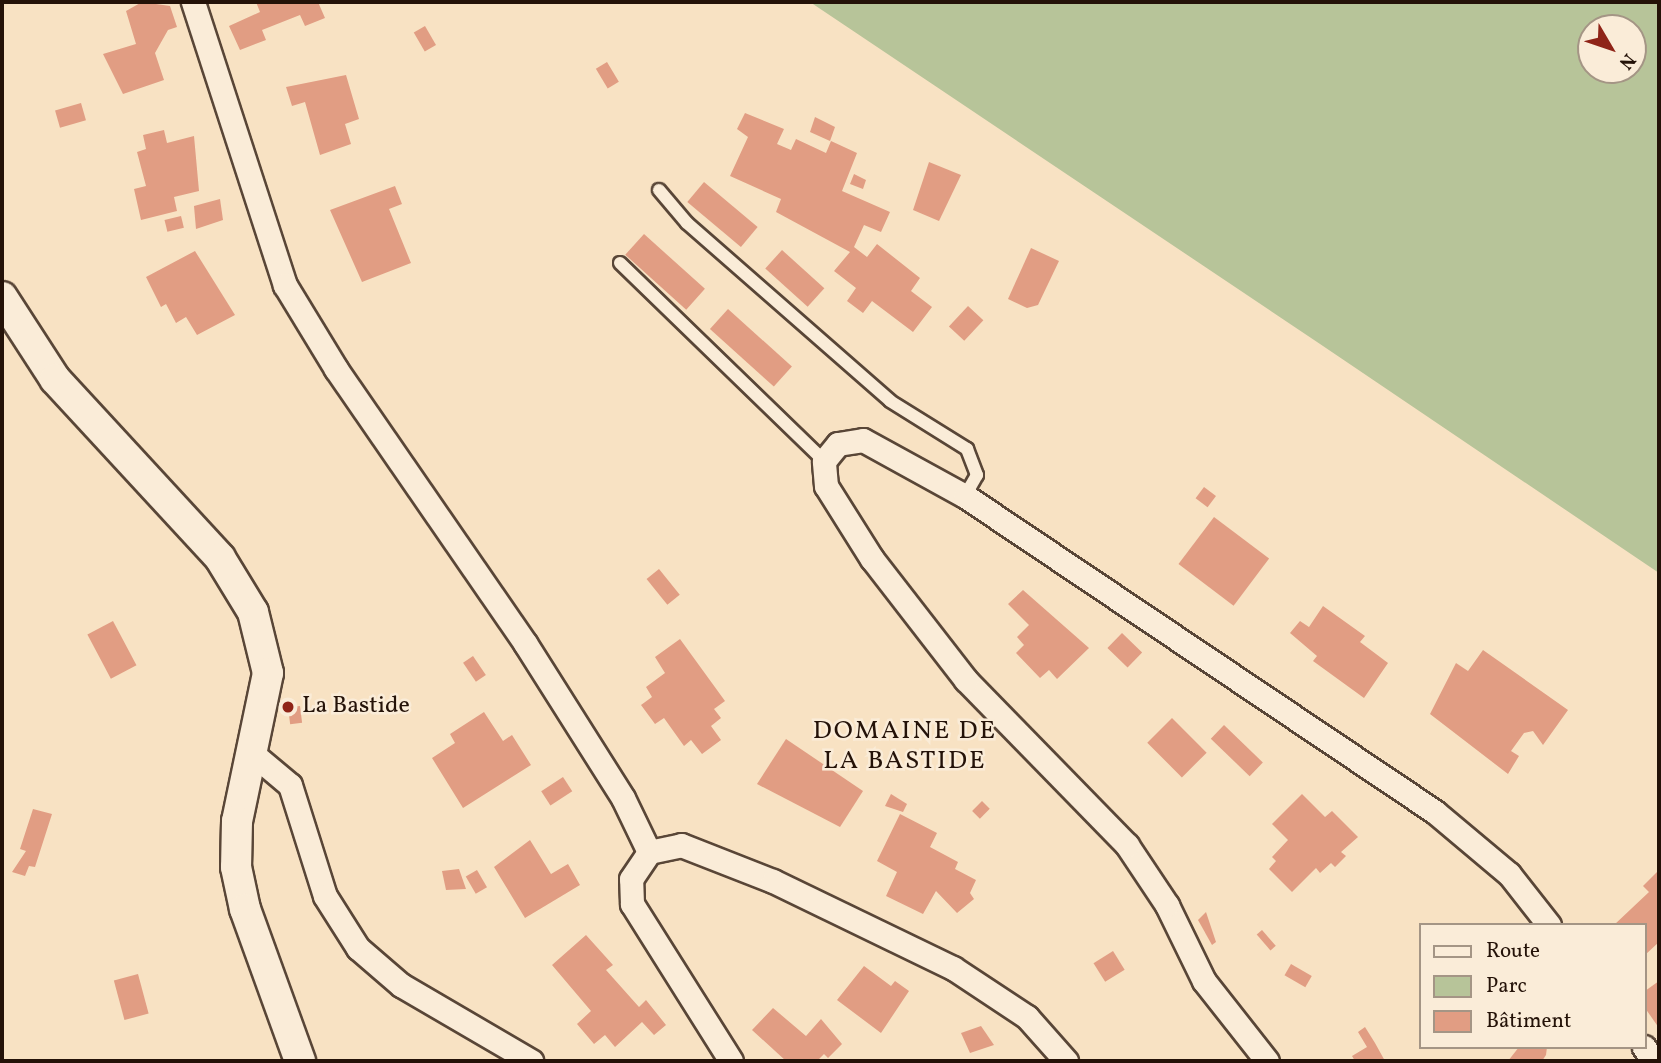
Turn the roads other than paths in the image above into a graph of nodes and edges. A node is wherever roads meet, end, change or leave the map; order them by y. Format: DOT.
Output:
graph roads {
  1 [pos="193,2"];
  2 [pos="659,190"];
  3 [pos="620,263"];
  4 [pos="2,297"];
  5 [pos="824,461"];
  6 [pos="965,496"];
  7 [pos="253,754"];
  8 [pos="649,852"];
  9 [pos="1547,923"];
  10 [pos="300,1061"];
  11 [pos="531,1061"];
  12 [pos="731,1061"];
  13 [pos="1066,1061"];
  14 [pos="1267,1061"];
  1 -- 8 [label="street"];
  2 -- 6 [label="lane"];
  3 -- 5 [label="lane"];
  4 -- 7 [label="street"];
  5 -- 6 [label="street"];
  5 -- 14 [label="street"];
  6 -- 9 [label="street"];
  7 -- 10 [label="street"];
  7 -- 11 [label="street"];
  8 -- 12 [label="street"];
  8 -- 13 [label="street"];
}
